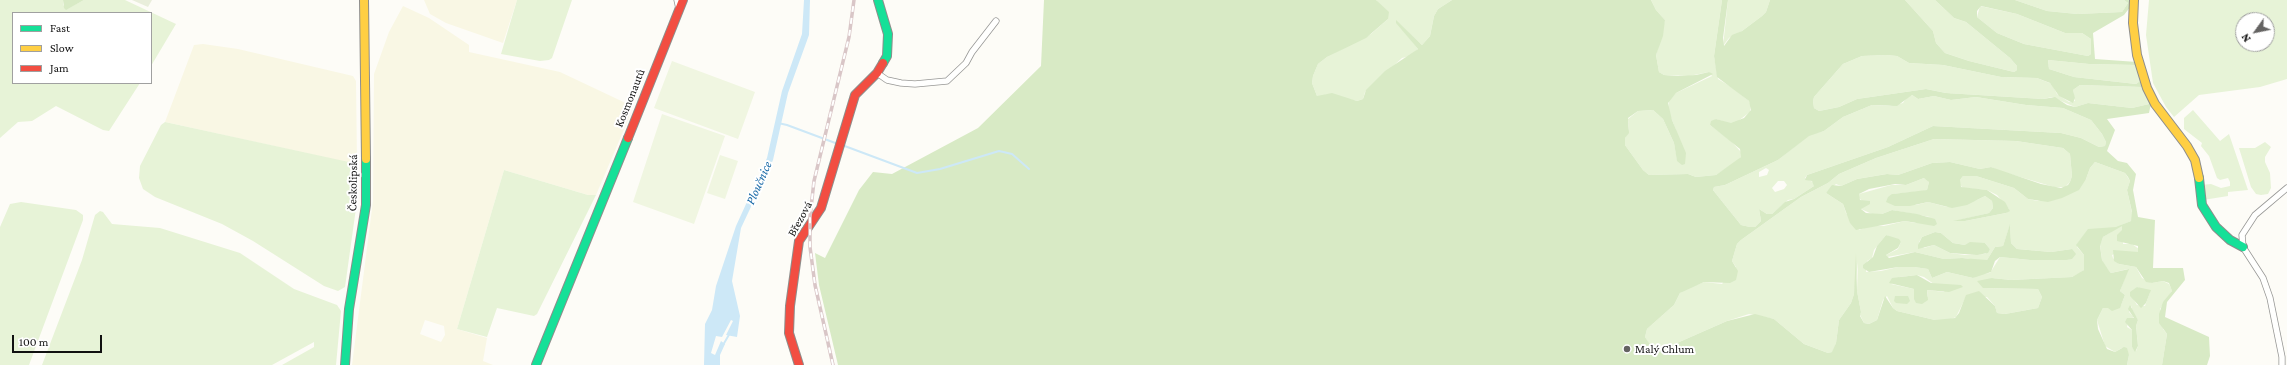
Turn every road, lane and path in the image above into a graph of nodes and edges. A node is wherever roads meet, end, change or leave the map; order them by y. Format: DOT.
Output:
graph roads {
  1 [pos="364,0"];
  2 [pos="677,0"];
  3 [pos="683,0"];
  4 [pos="878,0"];
  5 [pos="2134,0"];
  6 [pos="678,9"];
  7 [pos="996,21"];
  8 [pos="877,73"];
  9 [pos="2287,188"];
  10 [pos="2242,235"];
  11 [pos="2230,240"];
  12 [pos="2243,247"];
  13 [pos="345,365"];
  14 [pos="536,365"];
  15 [pos="799,365"];
  16 [pos="2282,365"];
  1 -- 13 [label="street, Českolipská"];
  2 -- 6 [label="street, Kosmonautů"];
  3 -- 6 [label="street"];
  4 -- 8 [label="street, Březová"];
  5 -- 11 [label="street"];
  6 -- 14 [label="street, Kosmonautů"];
  7 -- 8 [label="street"];
  8 -- 15 [label="street, Březová"];
  9 -- 10 [label="street"];
  10 -- 11 [label="street"];
  10 -- 12 [label="street"];
  11 -- 12 [label="street"];
  12 -- 16 [label="street"];
}
